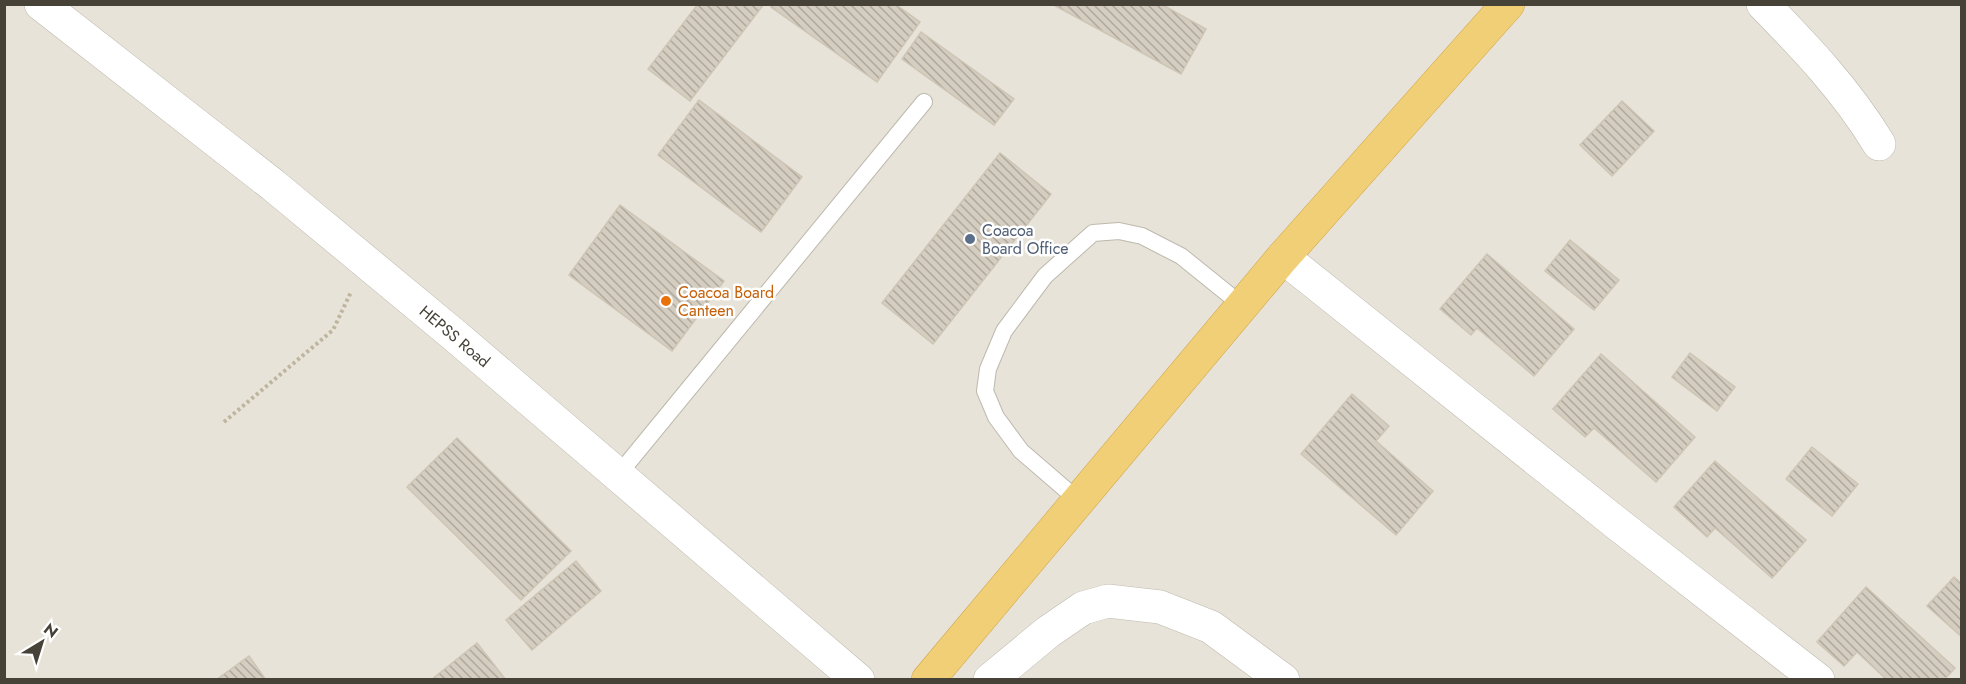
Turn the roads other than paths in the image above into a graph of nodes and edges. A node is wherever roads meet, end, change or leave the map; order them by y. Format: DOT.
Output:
graph roads {
  1 [pos="41,4"];
  2 [pos="1508,4"];
  3 [pos="1763,4"];
  4 [pos="924,102"];
  5 [pos="1879,144"];
  6 [pos="1284,257"];
  7 [pos="1243,306"];
  8 [pos="618,475"];
  9 [pos="1079,501"];
  10 [pos="858,680"];
  11 [pos="928,680"];
  12 [pos="990,680"];
  13 [pos="1283,680"];
  14 [pos="1818,680"];
  1 -- 8 [label="street, HEPSS Road"];
  2 -- 6 [label="highway"];
  3 -- 5 [label="street"];
  4 -- 8 [label="lane"];
  6 -- 7 [label="highway"];
  6 -- 14 [label="street"];
  7 -- 9 [label="highway"];
  7 -- 9 [label="lane"];
  8 -- 10 [label="street, HEPSS Road"];
  9 -- 11 [label="highway"];
  12 -- 13 [label="street"];
}
